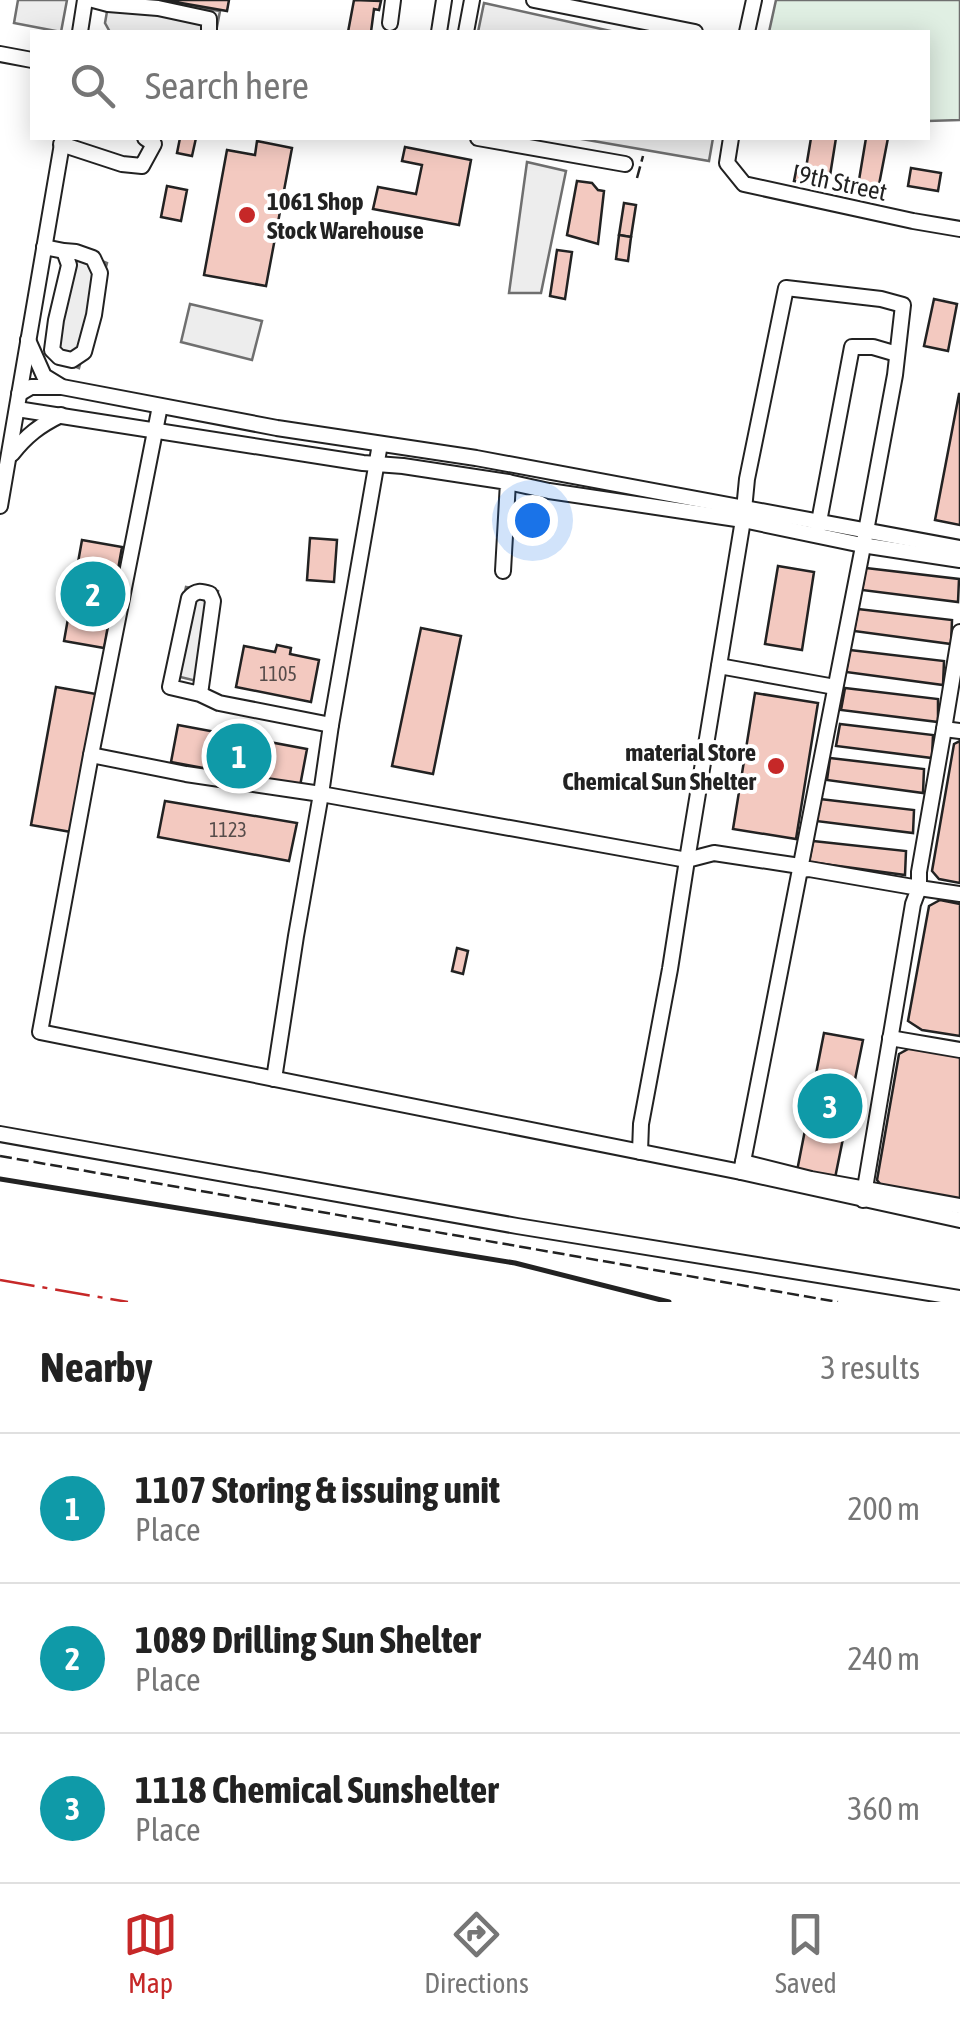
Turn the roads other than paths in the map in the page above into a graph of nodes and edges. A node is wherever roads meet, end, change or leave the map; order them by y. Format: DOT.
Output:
graph roads {
  1 [pos="89,0"];
  2 [pos="393,0"];
  3 [pos="444,0"];
  4 [pos="472,0"];
  5 [pos="534,0"];
  6 [pos="754,0"];
  7 [pos="390,23"];
  8 [pos="81,30"];
  9 [pos="209,30"];
  10 [pos="439,30"];
  11 [pos="466,30"];
  12 [pos="685,30"];
  13 [pos="747,30"];
  14 [pos="0,54"];
  15 [pos="30,60"];
  16 [pos="149,140"];
  17 [pos="489,140"];
  18 [pos="731,140"];
  19 [pos="62,141"];
  20 [pos="626,164"];
  21 [pos="960,228"];
  22 [pos="44,247"];
  23 [pos="64,251"];
  24 [pos="28,340"];
  25 [pos="897,354"];
  26 [pos="62,387"];
  27 [pos="18,402"];
  28 [pos="160,406"];
  29 [pos="62,415"];
  30 [pos="153,431"];
  31 [pos="380,444"];
  32 [pos="8,458"];
  33 [pos="377,465"];
  34 [pos="508,482"];
  35 [pos="0,506"];
  36 [pos="744,514"];
  37 [pos="818,529"];
  38 [pos="864,538"];
  39 [pos="960,548"];
  40 [pos="960,560"];
  41 [pos="502,571"];
  42 [pos="960,632"];
  43 [pos="719,666"];
  44 [pos="960,667"];
  45 [pos="835,687"];
  46 [pos="200,694"];
  47 [pos="331,726"];
  48 [pos="953,726"];
  49 [pos="90,755"];
  50 [pos="321,794"];
  51 [pos="687,860"];
  52 [pos="800,866"];
  53 [pos="921,882"];
  54 [pos="960,891"];
  55 [pos="893,1034"];
  56 [pos="960,1047"];
  57 [pos="274,1079"];
  58 [pos="0,1134"];
  59 [pos="640,1152"];
  60 [pos="742,1167"];
  61 [pos="867,1194"];
  62 [pos="960,1206"];
  63 [pos="960,1220"];
  64 [pos="960,1298"];
  1 -- 8 [label="street"];
  1 -- 9 [label="street"];
  2 -- 7 [label="street"];
  3 -- 10 [label="street"];
  4 -- 11 [label="street"];
  5 -- 12 [label="street"];
  6 -- 13 [label="street"];
  14 -- 15 [label="street"];
  16 -- 19 [label="street"];
  17 -- 20 [label="street"];
  18 -- 21 [label="street, 9th Street"];
  19 -- 22 [label="street"];
  22 -- 23 [label="street"];
  22 -- 24 [label="street"];
  23 -- 23 [label="street"];
  24 -- 26 [label="street"];
  24 -- 27 [label="street"];
  25 -- 36 [label="street"];
  25 -- 37 [label="street"];
  25 -- 38 [label="street"];
  26 -- 27 [label="street"];
  26 -- 28 [label="street"];
  27 -- 29 [label="street"];
  27 -- 32 [label="street"];
  28 -- 30 [label="street"];
  28 -- 31 [label="street"];
  29 -- 30 [label="street"];
  29 -- 32 [label="street"];
  30 -- 33 [label="street"];
  30 -- 49 [label="street"];
  31 -- 33 [label="street"];
  31 -- 36 [label="street"];
  32 -- 35 [label="street"];
  33 -- 34 [label="street"];
  33 -- 47 [label="street"];
  34 -- 36 [label="street"];
  34 -- 41 [label="street"];
  36 -- 37 [label="street"];
  36 -- 43 [label="street"];
  37 -- 38 [label="street"];
  38 -- 39 [label="street"];
  38 -- 40 [label="street"];
  38 -- 45 [label="street"];
  42 -- 48 [label="street"];
  43 -- 45 [label="street"];
  43 -- 51 [label="street"];
  44 -- 48 [label="street"];
  45 -- 52 [label="street"];
  46 -- 46 [label="street"];
  46 -- 47 [label="street"];
  47 -- 50 [label="street"];
  48 -- 53 [label="street"];
  49 -- 50 [label="street"];
  49 -- 57 [label="street"];
  50 -- 51 [label="street"];
  50 -- 57 [label="street"];
  51 -- 52 [label="street"];
  51 -- 59 [label="street"];
  52 -- 53 [label="street"];
  52 -- 60 [label="street"];
  53 -- 54 [label="street"];
  53 -- 55 [label="street"];
  55 -- 56 [label="street"];
  55 -- 61 [label="street"];
  57 -- 59 [label="street"];
  58 -- 64 [label="street"];
  59 -- 60 [label="street"];
  60 -- 61 [label="street"];
  61 -- 62 [label="street"];
  61 -- 63 [label="street"];
}
